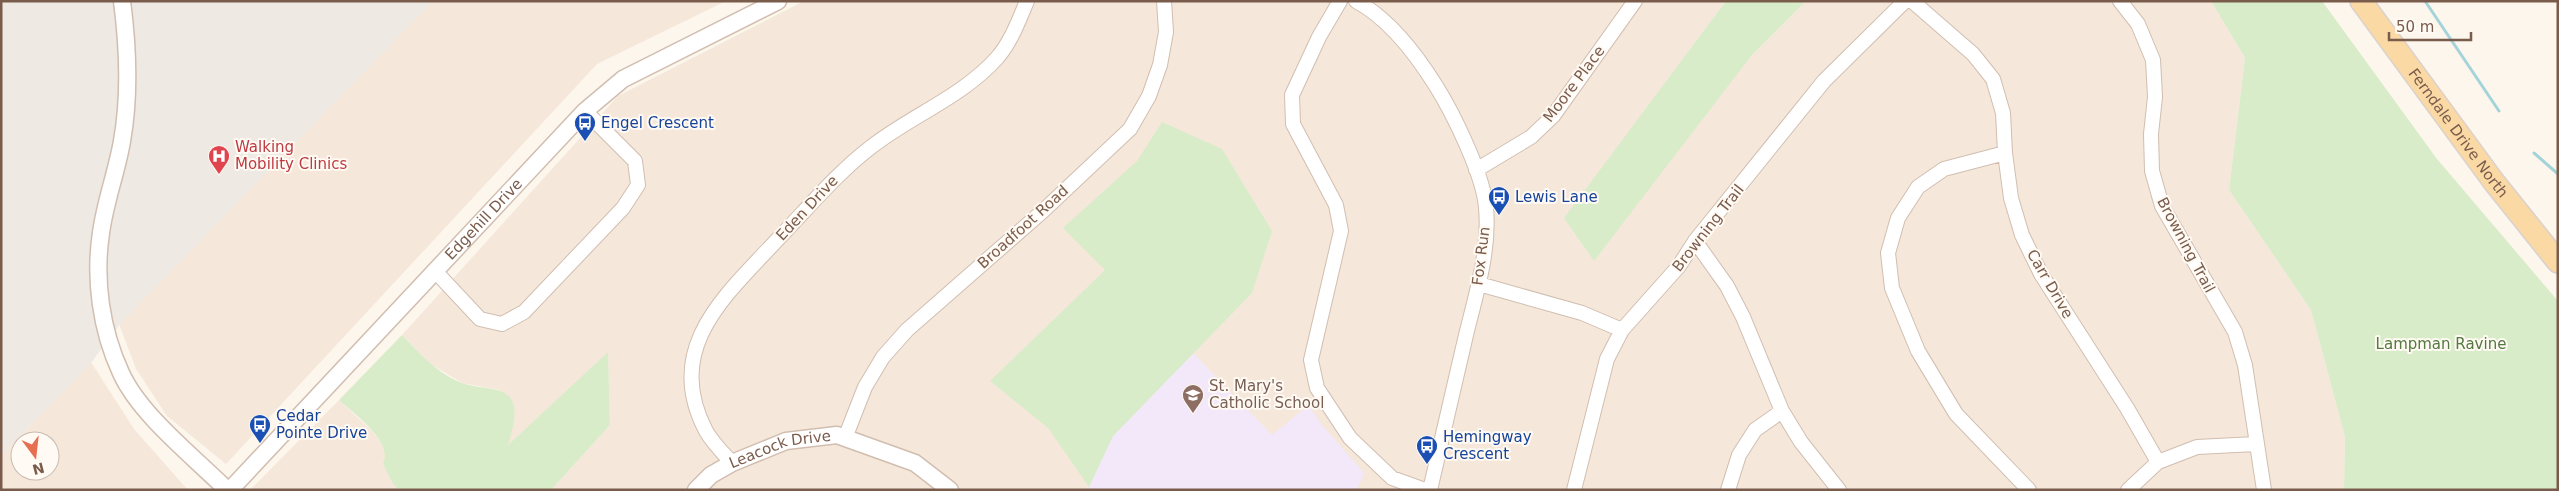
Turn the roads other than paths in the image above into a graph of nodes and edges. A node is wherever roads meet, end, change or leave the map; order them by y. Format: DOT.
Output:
graph roads {
  1 [pos="122,1"];
  2 [pos="778,1"];
  3 [pos="1027,1"];
  4 [pos="1164,1"];
  5 [pos="1340,1"];
  6 [pos="1356,1"];
  7 [pos="1635,1"];
  8 [pos="1905,1"];
  9 [pos="1912,1"];
  10 [pos="2120,1"];
  11 [pos="2361,1"];
  12 [pos="585,111"];
  13 [pos="2005,153"];
  14 [pos="1476,170"];
  15 [pos="1695,241"];
  16 [pos="2558,262"];
  17 [pos="435,271"];
  18 [pos="1479,284"];
  19 [pos="1622,330"];
  20 [pos="1782,411"];
  21 [pos="845,438"];
  22 [pos="2256,444"];
  23 [pos="2158,462"];
  24 [pos="732,463"];
  25 [pos="942,487"];
  26 [pos="228,490"];
  27 [pos="696,490"];
  28 [pos="1425,490"];
  29 [pos="1430,490"];
  30 [pos="1574,490"];
  31 [pos="1728,490"];
  32 [pos="1839,490"];
  33 [pos="2029,490"];
  34 [pos="2128,490"];
  35 [pos="2264,490"];
  1 -- 26 [label="street"];
  2 -- 12 [label="street, Edgehill Drive"];
  3 -- 24 [label="street, Eden Drive"];
  4 -- 21 [label="street, Broadfoot Road"];
  5 -- 28 [label="street"];
  6 -- 14 [label="street, Fox Run"];
  7 -- 14 [label="street, Moore Place"];
  8 -- 15 [label="street, Browning Trail"];
  9 -- 13 [label="street, Carr Drive"];
  10 -- 22 [label="street, Browning Trail"];
  11 -- 16 [label="main road, Ferndale Drive North"];
  12 -- 17 [label="street, Edgehill Drive"];
  12 -- 17 [label="street"];
  13 -- 23 [label="street, Carr Drive"];
  13 -- 33 [label="street"];
  14 -- 18 [label="street, Fox Run"];
  15 -- 19 [label="street, Browning Trail"];
  15 -- 20 [label="street"];
  17 -- 26 [label="street, Edgehill Drive"];
  18 -- 19 [label="street"];
  18 -- 29 [label="street, Fox Run"];
  19 -- 30 [label="street, Browning Trail"];
  20 -- 31 [label="street"];
  20 -- 32 [label="street"];
  21 -- 24 [label="street, Leacock Drive"];
  21 -- 25 [label="street, Leacock Drive"];
  22 -- 23 [label="street"];
  22 -- 35 [label="street, Browning Trail"];
  23 -- 34 [label="street"];
  24 -- 27 [label="street, Leacock Drive"];
}
